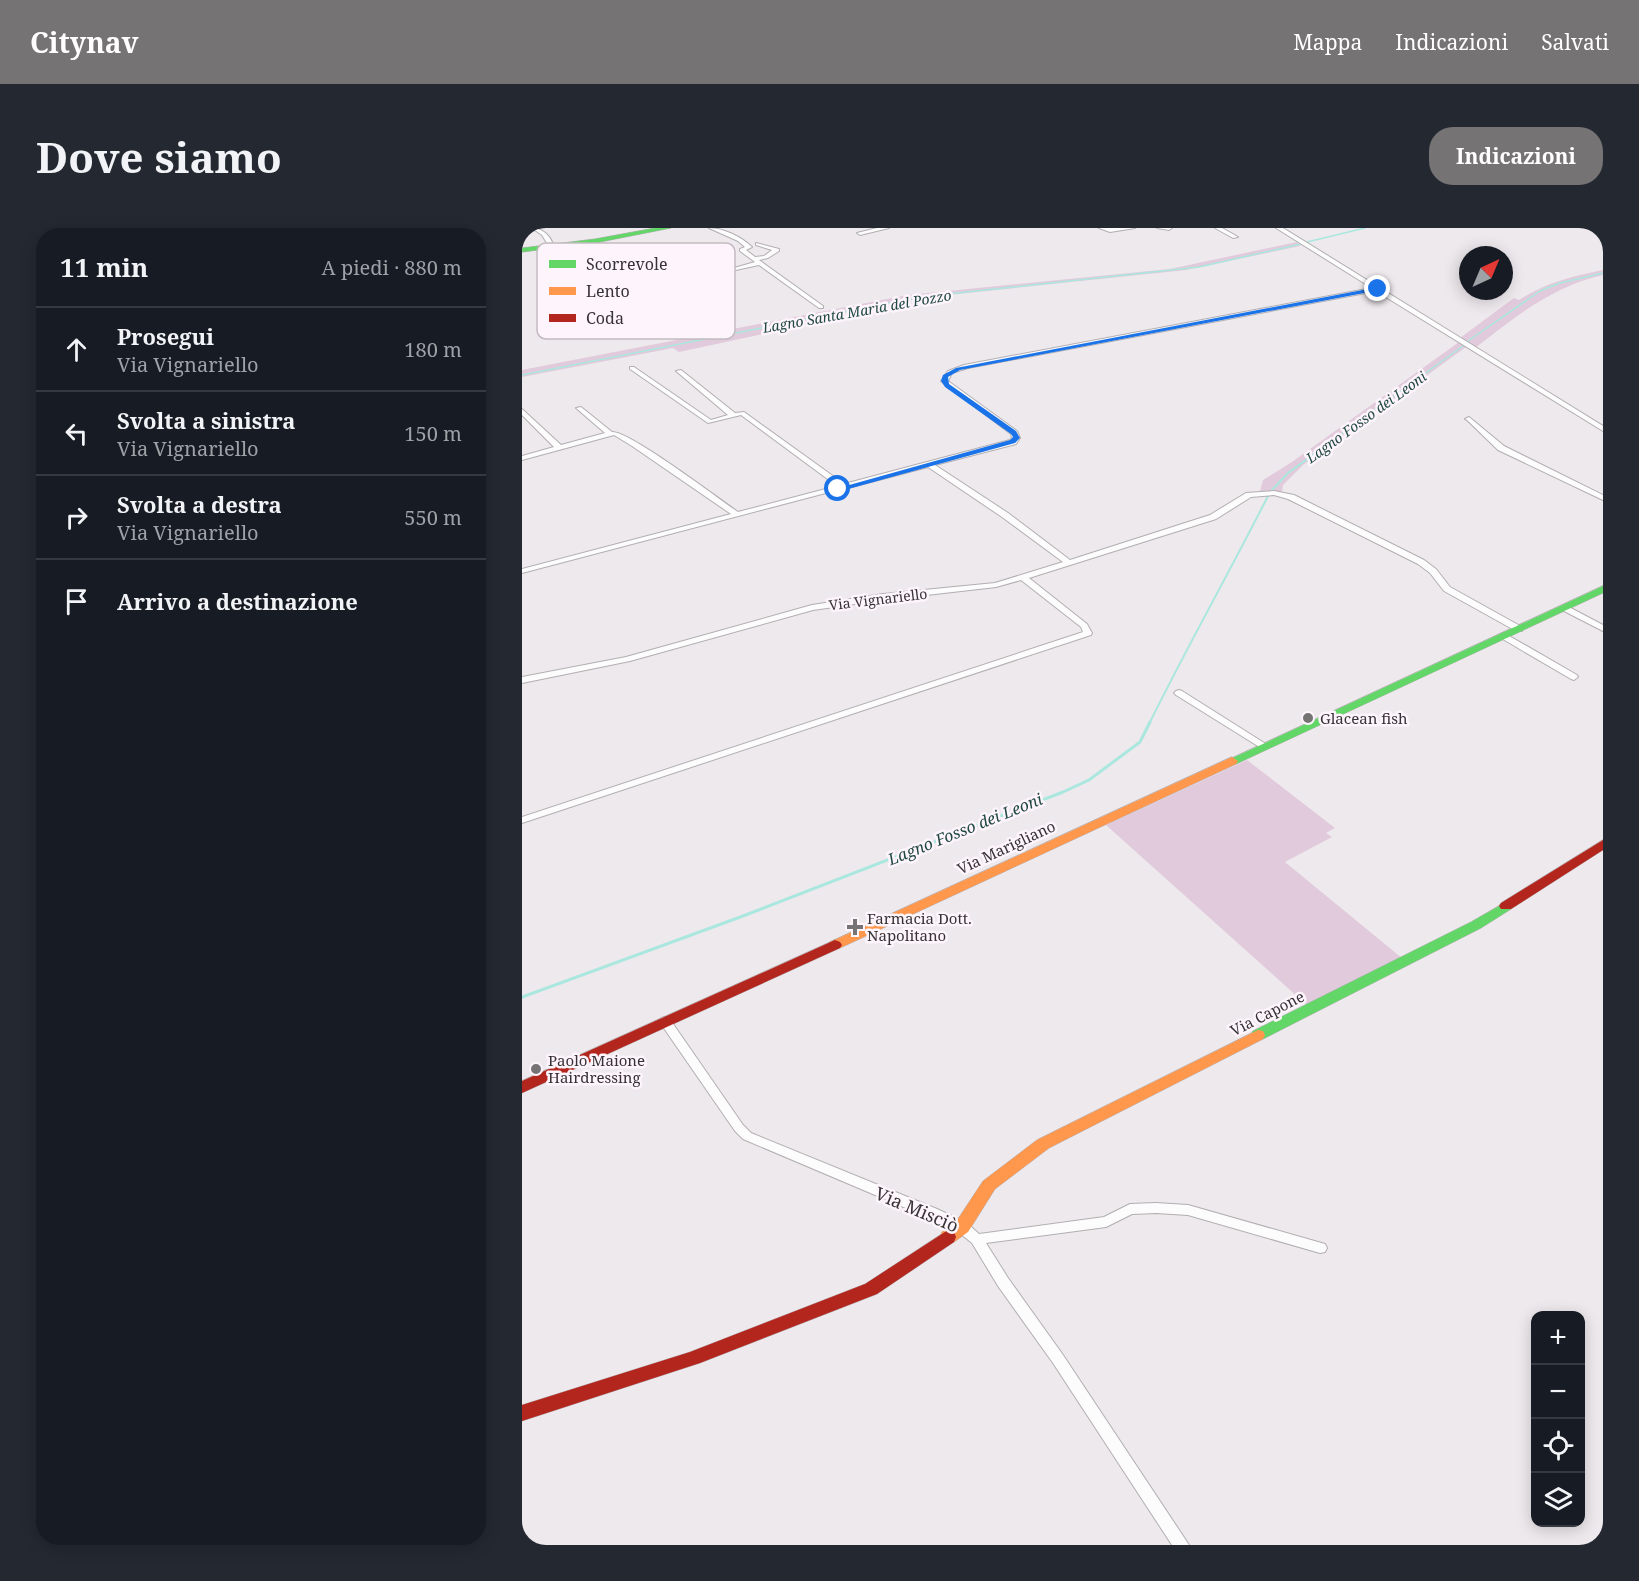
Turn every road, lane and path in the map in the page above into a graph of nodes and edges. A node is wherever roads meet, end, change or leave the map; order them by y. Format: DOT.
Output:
graph roads {
  1 [pos="535,228"];
  2 [pos="667,228"];
  3 [pos="712,228"];
  4 [pos="886,228"];
  5 [pos="1102,228"];
  6 [pos="1132,228"];
  7 [pos="1160,228"];
  8 [pos="1169,228"];
  9 [pos="1218,228"];
  10 [pos="1279,228"];
  11 [pos="860,232"];
  12 [pos="1235,237"];
  13 [pos="740,240"];
  14 [pos="550,243"];
  15 [pos="576,243"];
  16 [pos="759,244"];
  17 [pos="747,246"];
  18 [pos="537,248"];
  19 [pos="522,250"];
  20 [pos="757,261"];
  21 [pos="735,269"];
  22 [pos="1378,289"];
  23 [pos="821,307"];
  24 [pos="632,368"];
  25 [pos="679,371"];
  26 [pos="579,408"];
  27 [pos="522,411"];
  28 [pos="734,416"];
  29 [pos="1469,419"];
  30 [pos="1603,429"];
  31 [pos="610,434"];
  32 [pos="558,448"];
  33 [pos="522,458"];
  34 [pos="929,464"];
  35 [pos="844,488"];
  36 [pos="1603,498"];
  37 [pos="736,513"];
  38 [pos="1069,563"];
  39 [pos="522,571"];
  40 [pos="1024,578"];
  41 [pos="1603,589"];
  42 [pos="1565,608"];
  43 [pos="1603,628"];
  44 [pos="1519,629"];
  45 [pos="1504,636"];
  46 [pos="1574,677"];
  47 [pos="522,680"];
  48 [pos="1179,693"];
  49 [pos="1264,746"];
  50 [pos="522,820"];
  51 [pos="1603,843"];
  52 [pos="665,1021"];
  53 [pos="522,1087"];
  54 [pos="962,1227"];
  55 [pos="977,1239"];
  56 [pos="1320,1248"];
  57 [pos="522,1413"];
  58 [pos="1181,1545"];
  1 -- 14 [label="street"];
  2 -- 15 [label="street"];
  3 -- 13 [label="street"];
  4 -- 11 [label="street"];
  5 -- 6 [label="street"];
  7 -- 8 [label="street"];
  9 -- 12 [label="street"];
  10 -- 22 [label="street"];
  13 -- 16 [label="street"];
  13 -- 17 [label="street"];
  16 -- 17 [label="street"];
  16 -- 20 [label="street"];
  17 -- 20 [label="street"];
  18 -- 19 [label="street"];
  20 -- 21 [label="street"];
  20 -- 23 [label="street"];
  22 -- 30 [label="street"];
  22 -- 34 [label="street"];
  24 -- 28 [label="street"];
  25 -- 28 [label="street"];
  26 -- 31 [label="street"];
  27 -- 32 [label="street"];
  28 -- 35 [label="street"];
  29 -- 36 [label="street"];
  31 -- 32 [label="street"];
  31 -- 37 [label="street"];
  32 -- 33 [label="street"];
  34 -- 35 [label="street"];
  34 -- 38 [label="street"];
  35 -- 37 [label="street"];
  37 -- 39 [label="street"];
  38 -- 40 [label="street, Via Vignariello"];
  38 -- 44 [label="street, Via Vignariello"];
  40 -- 47 [label="street, Via Vignariello"];
  40 -- 50 [label="street"];
  41 -- 42 [label="street, Via Marigliano"];
  42 -- 43 [label="street"];
  42 -- 44 [label="street, Via Marigliano"];
  44 -- 45 [label="street, Via Marigliano"];
  45 -- 46 [label="street"];
  45 -- 49 [label="street, Via Marigliano"];
  48 -- 49 [label="street"];
  49 -- 52 [label="street, Via Marigliano"];
  51 -- 54 [label="street, Via Capone"];
  52 -- 53 [label="street, Via Marigliano"];
  52 -- 54 [label="street, Via Misciò"];
  54 -- 55 [label="street, Via Misciò"];
  54 -- 57 [label="street"];
  55 -- 56 [label="street"];
  55 -- 58 [label="street, Via Misciò"];
}
